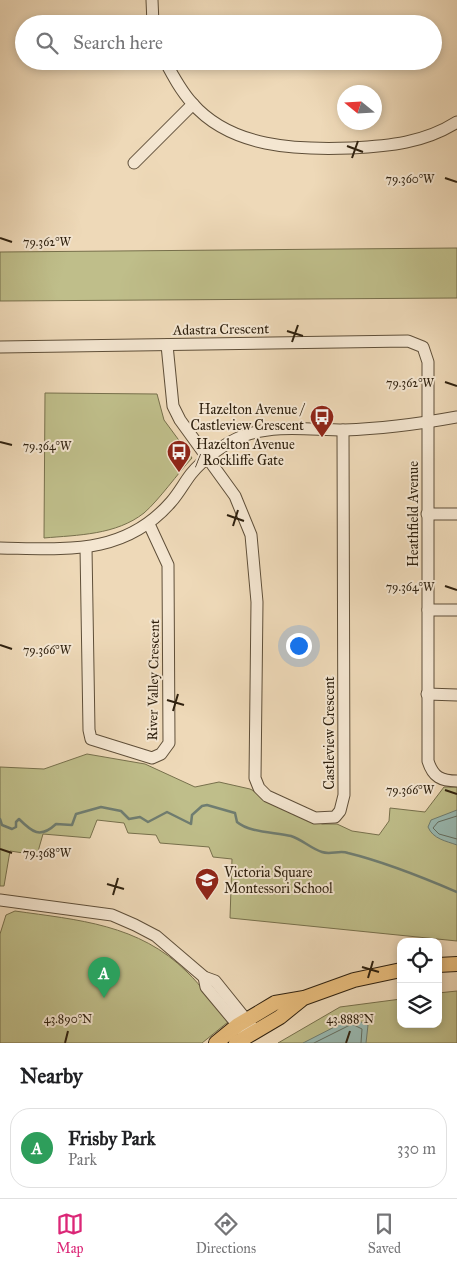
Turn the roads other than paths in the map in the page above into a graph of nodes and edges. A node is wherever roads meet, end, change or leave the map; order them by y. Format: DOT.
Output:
graph roads {
  1 [pos="152,0"];
  2 [pos="153,15"];
  3 [pos="171,70"];
  4 [pos="193,104"];
  5 [pos="457,122"];
  6 [pos="134,163"];
  7 [pos="167,345"];
  8 [pos="0,346"];
  9 [pos="457,417"];
  10 [pos="428,423"];
  11 [pos="343,430"];
  12 [pos="208,459"];
  13 [pos="427,514"];
  14 [pos="457,514"];
  15 [pos="148,524"];
  16 [pos="0,548"];
  17 [pos="86,548"];
  18 [pos="428,610"];
  19 [pos="457,610"];
  20 [pos="427,694"];
  21 [pos="457,695"];
  22 [pos="457,780"];
  23 [pos="0,900"];
  24 [pos="457,964"];
  25 [pos="442,965"];
  26 [pos="397,971"];
  27 [pos="244,1031"];
  28 [pos="216,1043"];
  1 -- 2 [label="street"];
  3 -- 4 [label="street"];
  4 -- 5 [label="street"];
  4 -- 6 [label="street"];
  7 -- 8 [label="street, Adastra Crescent"];
  7 -- 10 [label="street, Adastra Crescent"];
  7 -- 12 [label="street"];
  9 -- 10 [label="street"];
  10 -- 11 [label="street"];
  10 -- 13 [label="street, Heathfield Avenue"];
  11 -- 12 [label="street"];
  11 -- 12 [label="street, Castleview Crescent"];
  12 -- 15 [label="street"];
  13 -- 14 [label="street"];
  13 -- 18 [label="street, Heathfield Avenue"];
  15 -- 17 [label="street"];
  15 -- 17 [label="street, River Valley Crescent"];
  16 -- 17 [label="street"];
  18 -- 19 [label="street"];
  18 -- 20 [label="street, Heathfield Avenue"];
  20 -- 21 [label="street"];
  20 -- 22 [label="street, Heathfield Avenue"];
  23 -- 27 [label="street"];
  24 -- 25 [label="main road"];
  26 -- 27 [label="main road"];
  27 -- 28 [label="main road"];
}
